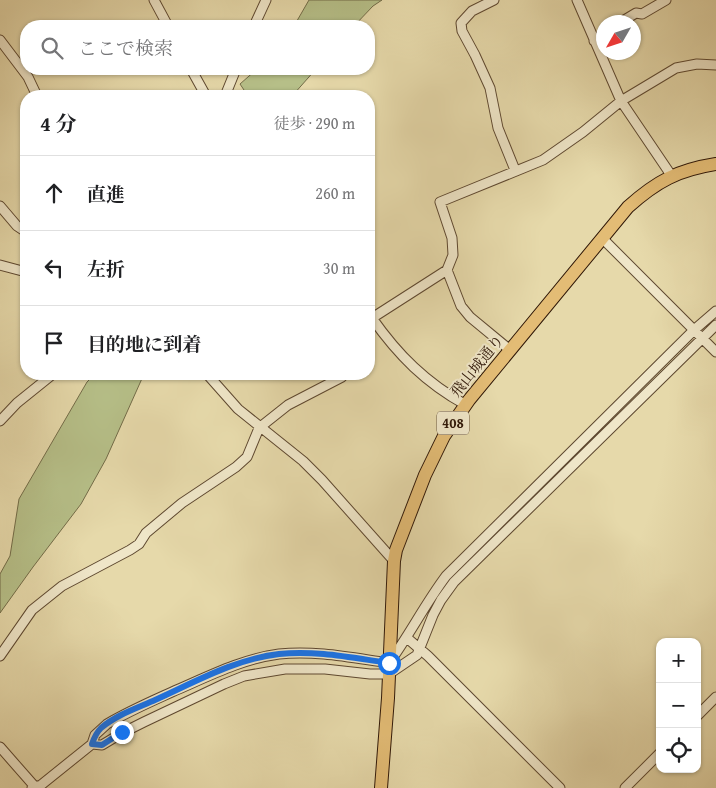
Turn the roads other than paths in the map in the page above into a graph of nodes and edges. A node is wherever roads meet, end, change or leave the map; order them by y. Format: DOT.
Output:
graph roads {
  1 [pos="154,0"];
  2 [pos="266,0"];
  3 [pos="494,0"];
  4 [pos="577,0"];
  5 [pos="666,0"];
  6 [pos="633,15"];
  7 [pos="165,20"];
  8 [pos="257,20"];
  9 [pos="0,40"];
  10 [pos="594,41"];
  11 [pos="716,65"];
  12 [pos="20,66"];
  13 [pos="26,75"];
  14 [pos="194,75"];
  15 [pos="233,75"];
  16 [pos="34,90"];
  17 [pos="203,90"];
  18 [pos="227,90"];
  19 [pos="621,101"];
  20 [pos="716,164"];
  21 [pos="515,170"];
  22 [pos="672,175"];
  23 [pos="0,206"];
  24 [pos="20,228"];
  25 [pos="602,238"];
  26 [pos="0,265"];
  27 [pos="20,270"];
  28 [pos="447,270"];
  29 [pos="716,310"];
  30 [pos="375,316"];
  31 [pos="375,325"];
  32 [pos="716,325"];
  33 [pos="694,330"];
  34 [pos="702,338"];
  35 [pos="510,350"];
  36 [pos="716,352"];
  37 [pos="46,380"];
  38 [pos="212,380"];
  39 [pos="336,380"];
  40 [pos="466,405"];
  41 [pos="0,421"];
  42 [pos="259,428"];
  43 [pos="394,561"];
  44 [pos="407,638"];
  45 [pos="419,649"];
  46 [pos="0,656"];
  47 [pos="389,668"];
  48 [pos="716,697"];
  49 [pos="701,712"];
  50 [pos="92,744"];
  51 [pos="0,747"];
  52 [pos="656,757"];
  53 [pos="34,787"];
  54 [pos="381,788"];
  55 [pos="560,788"];
  56 [pos="625,788"];
  1 -- 7 [label="street"];
  2 -- 8 [label="street"];
  3 -- 21 [label="street"];
  4 -- 10 [label="street"];
  5 -- 6 [label="street"];
  9 -- 12 [label="street"];
  10 -- 19 [label="street"];
  11 -- 19 [label="street"];
  13 -- 16 [label="street"];
  14 -- 17 [label="street"];
  15 -- 18 [label="street"];
  19 -- 21 [label="street"];
  19 -- 22 [label="street"];
  20 -- 22 [label="highway, 飛山城通り / 408"];
  21 -- 28 [label="street"];
  22 -- 25 [label="highway, 飛山城通り / 408"];
  23 -- 24 [label="street"];
  25 -- 33 [label="street"];
  25 -- 35 [label="highway, 飛山城通り / 408"];
  26 -- 27 [label="street"];
  28 -- 30 [label="street"];
  28 -- 35 [label="street"];
  29 -- 33 [label="street"];
  31 -- 40 [label="street"];
  32 -- 34 [label="street"];
  33 -- 34 [label="street"];
  33 -- 44 [label="street"];
  34 -- 36 [label="street"];
  34 -- 45 [label="street"];
  35 -- 40 [label="highway, 飛山城通り / 408"];
  37 -- 41 [label="street"];
  38 -- 42 [label="street"];
  39 -- 42 [label="street"];
  40 -- 43 [label="highway, 飛山城通り / 408"];
  42 -- 43 [label="street"];
  42 -- 46 [label="street"];
  43 -- 47 [label="highway, 飛山城通り / 408"];
  44 -- 45 [label="street"];
  44 -- 47 [label="street"];
  45 -- 47 [label="street"];
  45 -- 55 [label="street"];
  47 -- 50 [label="street"];
  47 -- 50 [label="street"];
  47 -- 54 [label="highway, 飛山城通り / 408"];
  48 -- 49 [label="street"];
  50 -- 53 [label="street"];
  51 -- 53 [label="street"];
  52 -- 56 [label="street"];
}
